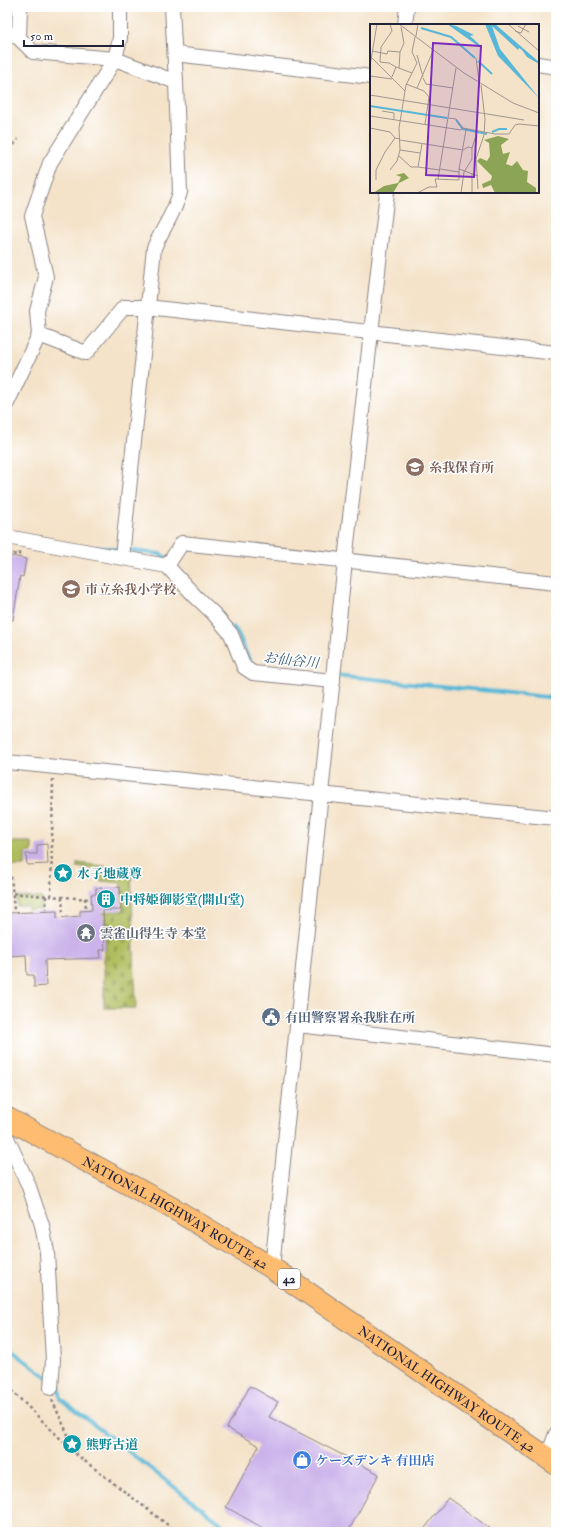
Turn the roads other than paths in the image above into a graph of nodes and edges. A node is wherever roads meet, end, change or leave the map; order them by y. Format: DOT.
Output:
graph roads {
  1 [pos="20,7"];
  2 [pos="120,7"];
  3 [pos="172,7"];
  4 [pos="407,7"];
  5 [pos="405,24"];
  6 [pos="13,35"];
  7 [pos="175,54"];
  8 [pos="116,60"];
  9 [pos="539,64"];
  10 [pos="556,67"];
  11 [pos="370,77"];
  12 [pos="176,82"];
  13 [pos="387,193"];
  14 [pos="148,307"];
  15 [pos="372,334"];
  16 [pos="39,335"];
  17 [pos="556,353"];
  18 [pos="7,403"];
  19 [pos="7,537"];
  20 [pos="122,557"];
  21 [pos="345,561"];
  22 [pos="167,566"];
  23 [pos="556,582"];
  24 [pos="333,681"];
  25 [pos="7,762"];
  26 [pos="322,794"];
  27 [pos="556,818"];
  28 [pos="298,1025"];
  29 [pos="556,1055"];
  30 [pos="7,1118"];
  31 [pos="7,1138"];
  32 [pos="272,1268"];
  33 [pos="51,1388"];
  34 [pos="556,1434"];
  35 [pos="552,1461"];
  1 -- 6 [label="street"];
  2 -- 8 [label="street"];
  3 -- 7 [label="street"];
  4 -- 5 [label="street"];
  6 -- 8 [label="street"];
  7 -- 11 [label="street"];
  7 -- 12 [label="street"];
  8 -- 12 [label="street"];
  8 -- 16 [label="street"];
  9 -- 10 [label="street"];
  12 -- 14 [label="street"];
  13 -- 15 [label="street"];
  14 -- 15 [label="street"];
  14 -- 16 [label="street"];
  14 -- 20 [label="street"];
  15 -- 17 [label="street"];
  15 -- 21 [label="street"];
  16 -- 18 [label="street"];
  19 -- 20 [label="street"];
  20 -- 22 [label="street"];
  21 -- 22 [label="street"];
  21 -- 23 [label="street"];
  21 -- 24 [label="street"];
  22 -- 24 [label="street"];
  24 -- 26 [label="street"];
  25 -- 26 [label="street"];
  26 -- 27 [label="street"];
  26 -- 28 [label="street"];
  28 -- 29 [label="street"];
  28 -- 32 [label="street"];
  30 -- 32 [label="highway, NATIONAL HIGHWAY ROUTE 42 / 42"];
  31 -- 33 [label="street"];
  32 -- 35 [label="highway, NATIONAL HIGHWAY ROUTE 42 / 42"];
  34 -- 35 [label="street"];
}
